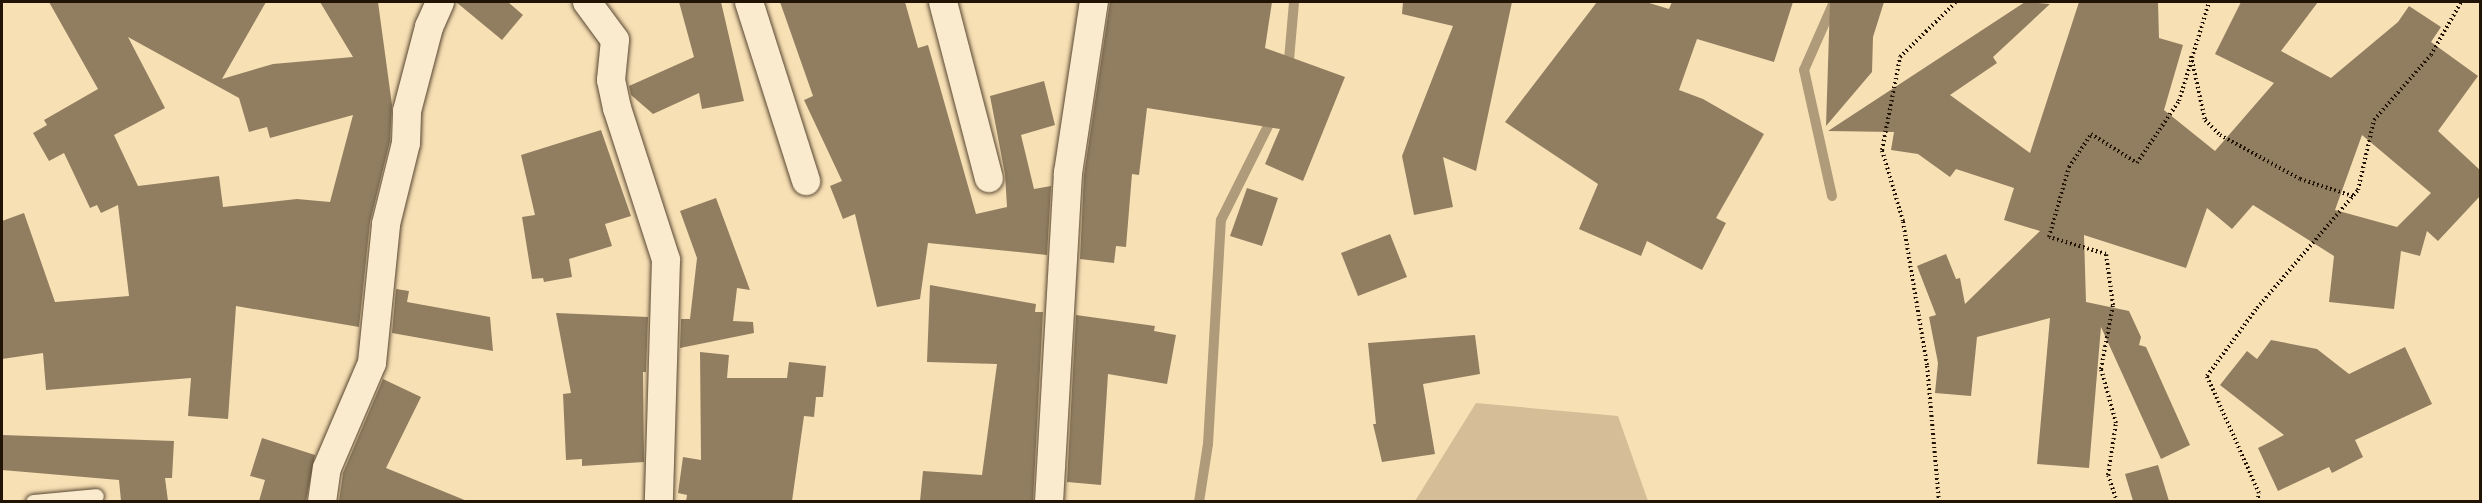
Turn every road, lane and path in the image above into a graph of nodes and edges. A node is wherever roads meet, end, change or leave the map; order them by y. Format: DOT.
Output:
graph roads {
  1 [pos="441,2"];
  2 [pos="587,2"];
  3 [pos="749,2"];
  4 [pos="943,2"];
  5 [pos="1094,2"];
  6 [pos="1956,2"];
  7 [pos="2209,2"];
  8 [pos="2461,2"];
  9 [pos="2190,53"];
  10 [pos="989,178"];
  11 [pos="806,181"];
  12 [pos="2353,196"];
  13 [pos="96,496"];
  14 [pos="33,501"];
  15 [pos="322,501"];
  16 [pos="659,501"];
  17 [pos="1049,501"];
  18 [pos="1939,501"];
  19 [pos="2117,501"];
  20 [pos="2257,501"];
  1 -- 15 [label="street"];
  2 -- 16 [label="street"];
  3 -- 11 [label="street"];
  4 -- 10 [label="street"];
  5 -- 17 [label="street"];
  6 -- 18 [label="path"];
  7 -- 9 [label="path"];
  8 -- 12 [label="path"];
  9 -- 12 [label="path"];
  9 -- 19 [label="path"];
  12 -- 20 [label="path"];
  13 -- 14 [label="lane"];
}
